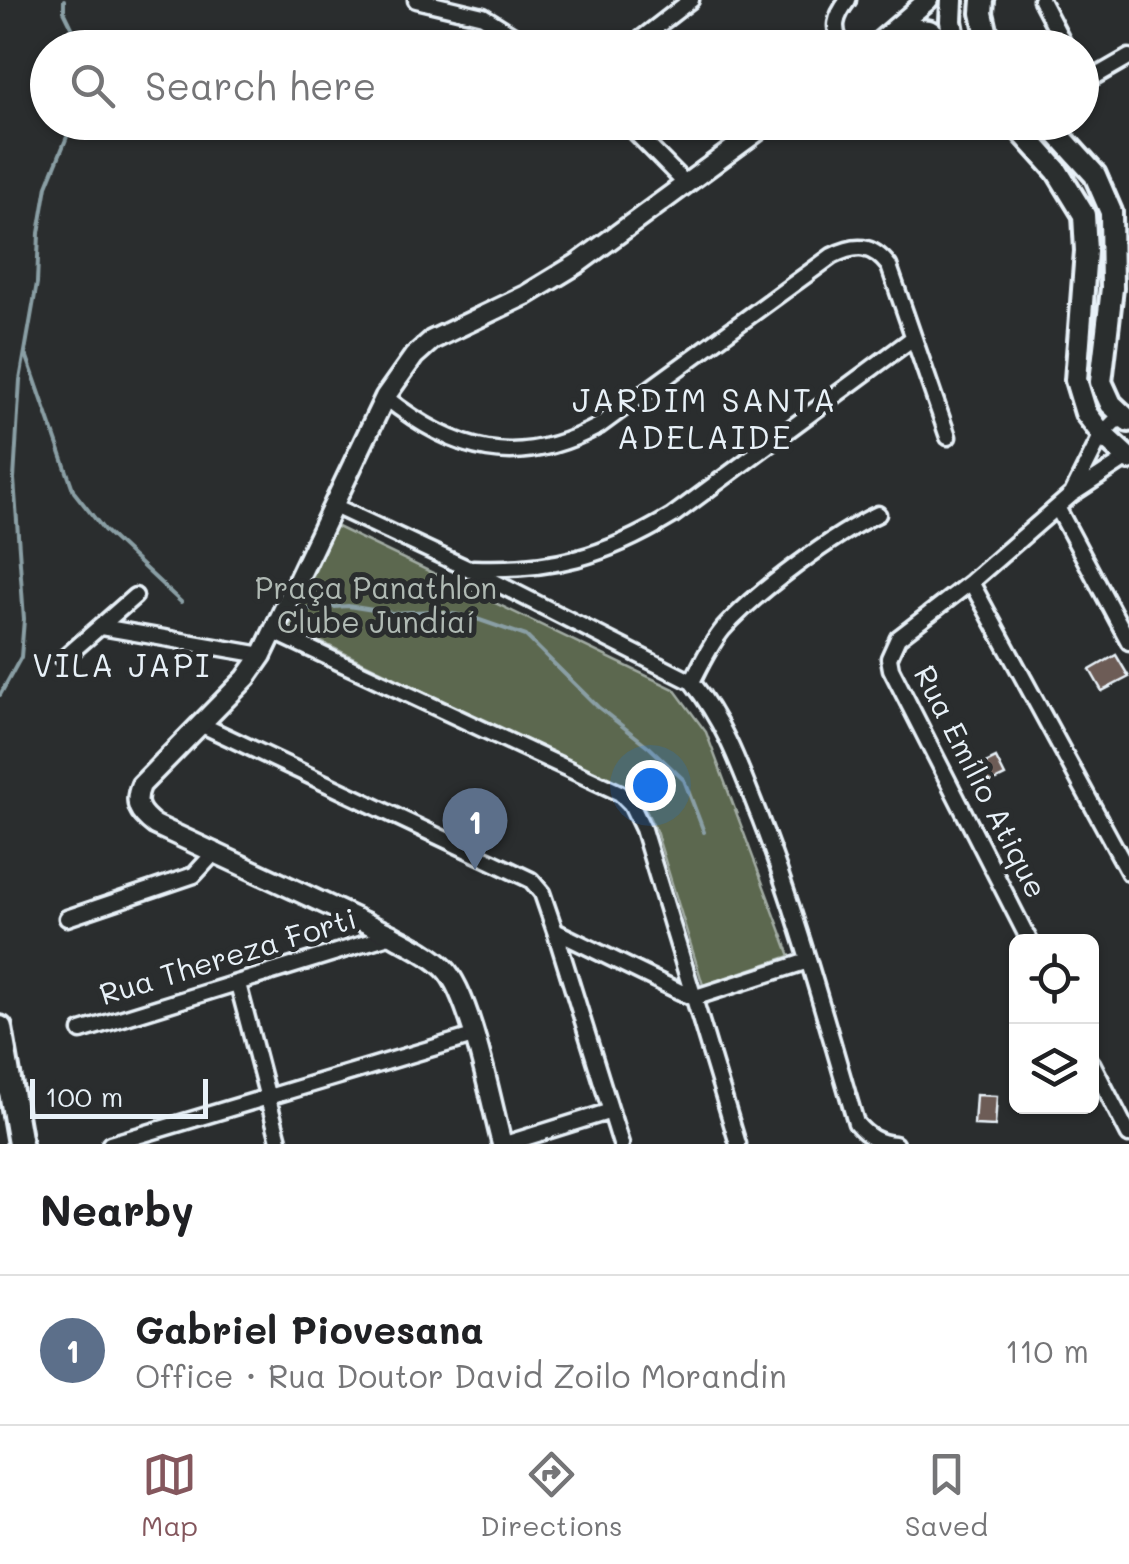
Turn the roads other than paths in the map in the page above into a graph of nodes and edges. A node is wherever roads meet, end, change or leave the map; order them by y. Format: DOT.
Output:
graph roads {
  1 [pos="416,0"];
  2 [pos="691,0"];
  3 [pos="848,0"];
  4 [pos="928,0"];
  5 [pos="952,0"];
  6 [pos="983,0"];
  7 [pos="1042,0"];
  8 [pos="898,27"];
  9 [pos="505,30"];
  10 [pos="652,30"];
  11 [pos="835,30"];
  12 [pos="894,30"];
  13 [pos="929,30"];
  14 [pos="953,30"];
  15 [pos="986,30"];
  16 [pos="1057,30"];
  17 [pos="1129,57"];
  18 [pos="1099,71"];
  19 [pos="642,140"];
  20 [pos="746,140"];
  21 [pos="1030,140"];
  22 [pos="1064,140"];
  23 [pos="686,184"];
  24 [pos="913,338"];
  25 [pos="385,397"];
  26 [pos="1128,420"];
  27 [pos="1102,434"];
  28 [pos="948,436"];
  29 [pos="1128,458"];
  30 [pos="1072,495"];
  31 [pos="334,506"];
  32 [pos="1058,509"];
  33 [pos="878,514"];
  34 [pos="467,568"];
  35 [pos="971,582"];
  36 [pos="135,596"];
  37 [pos="101,626"];
  38 [pos="274,632"];
  39 [pos="1129,642"];
  40 [pos="262,655"];
  41 [pos="64,659"];
  42 [pos="692,682"];
  43 [pos="202,725"];
  44 [pos="216,851"];
  45 [pos="1129,872"];
  46 [pos="67,918"];
  47 [pos="555,931"];
  48 [pos="1026,934"];
  49 [pos="392,935"];
  50 [pos="808,960"];
  51 [pos="238,984"];
  52 [pos="693,998"];
  53 [pos="0,1028"];
  54 [pos="81,1030"];
  55 [pos="473,1036"];
  56 [pos="1099,1076"];
  57 [pos="266,1098"];
  58 [pos="611,1111"];
  59 [pos="1129,1135"];
  60 [pos="20,1144"];
  61 [pos="110,1144"];
  62 [pos="280,1144"];
  63 [pos="503,1144"];
  64 [pos="621,1144"];
  65 [pos="738,1144"];
  66 [pos="895,1144"];
  1 -- 9 [label="street"];
  2 -- 10 [label="street"];
  3 -- 11 [label="street"];
  4 -- 8 [label="street"];
  5 -- 14 [label="main road"];
  6 -- 15 [label="main road"];
  7 -- 16 [label="street"];
  8 -- 12 [label="street"];
  8 -- 13 [label="street"];
  17 -- 18 [label="street"];
  19 -- 23 [label="street"];
  20 -- 23 [label="street"];
  21 -- 27 [label="main road"];
  22 -- 26 [label="main road"];
  23 -- 25 [label="street"];
  24 -- 25 [label="street"];
  24 -- 28 [label="street"];
  24 -- 34 [label="street"];
  25 -- 31 [label="street"];
  26 -- 27 [label="street"];
  27 -- 29 [label="main road"];
  27 -- 30 [label="street"];
  29 -- 30 [label="street"];
  30 -- 32 [label="street"];
  31 -- 34 [label="street"];
  31 -- 38 [label="street"];
  32 -- 35 [label="street"];
  32 -- 39 [label="street"];
  33 -- 42 [label="street"];
  34 -- 42 [label="street"];
  35 -- 45 [label="street"];
  35 -- 48 [label="street, Rua Emílio Atique"];
  36 -- 37 [label="street"];
  37 -- 40 [label="street"];
  37 -- 41 [label="street"];
  38 -- 40 [label="street"];
  38 -- 52 [label="street"];
  40 -- 43 [label="street"];
  42 -- 50 [label="street"];
  43 -- 44 [label="street"];
  43 -- 47 [label="street"];
  44 -- 46 [label="street"];
  44 -- 49 [label="street"];
  47 -- 52 [label="street"];
  47 -- 58 [label="street"];
  49 -- 51 [label="street, Rua Thereza Forti"];
  49 -- 55 [label="street"];
  50 -- 52 [label="street"];
  50 -- 66 [label="street"];
  51 -- 54 [label="street, Rua Thereza Forti"];
  51 -- 57 [label="street"];
  52 -- 65 [label="street"];
  53 -- 60 [label="highway"];
  55 -- 57 [label="street"];
  55 -- 63 [label="street"];
  56 -- 59 [label="street"];
  57 -- 61 [label="street"];
  57 -- 62 [label="street"];
  58 -- 63 [label="street"];
  58 -- 64 [label="street"];
}
